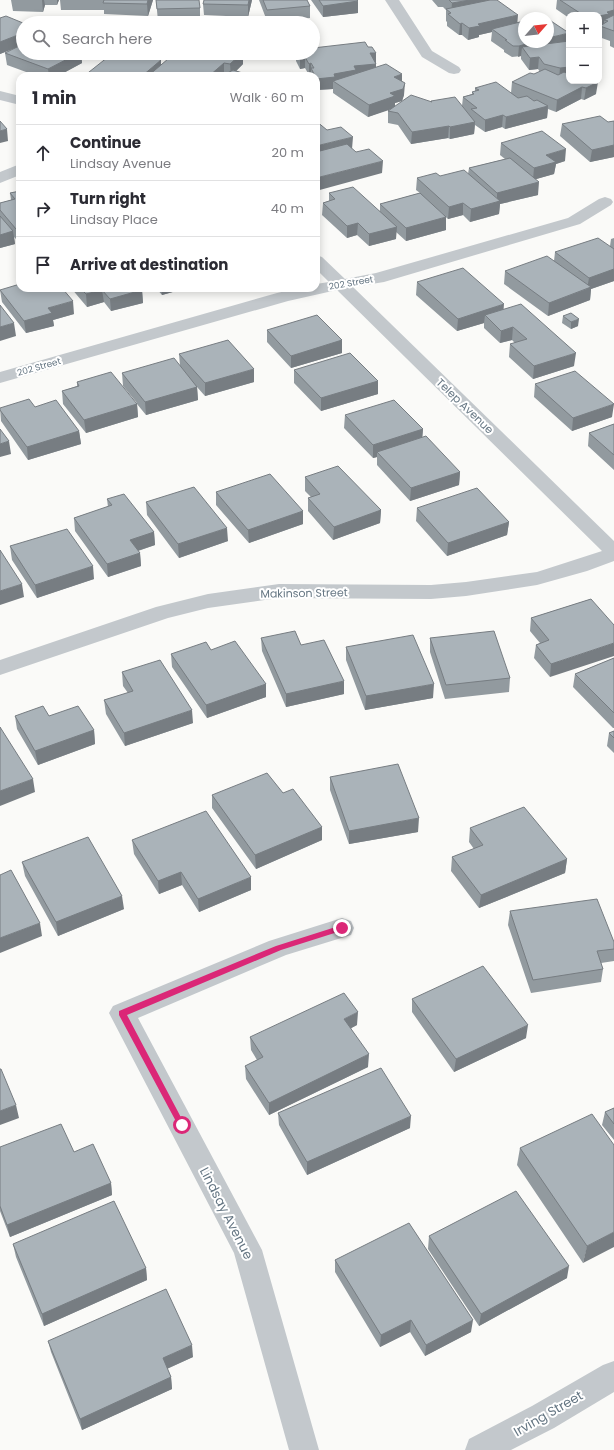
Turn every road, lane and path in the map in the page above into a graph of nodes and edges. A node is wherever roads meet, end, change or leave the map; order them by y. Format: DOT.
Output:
graph roads {
  1 [pos="392,0"];
  2 [pos="454,70"];
  3 [pos="0,95"];
  4 [pos="16,100"];
  5 [pos="16,171"];
  6 [pos="0,178"];
  7 [pos="606,202"];
  8 [pos="320,264"];
  9 [pos="340,284"];
  10 [pos="320,289"];
  11 [pos="305,292"];
  12 [pos="0,378"];
  13 [pos="614,553"];
  14 [pos="0,668"];
  15 [pos="342,928"];
  16 [pos="614,1374"];
  17 [pos="304,1450"];
  18 [pos="480,1450"];
  1 -- 2 [label="street"];
  3 -- 4 [label="street"];
  5 -- 6 [label="street"];
  7 -- 9 [label="street, 202 Street"];
  8 -- 9 [label="street, Telep Avenue"];
  9 -- 10 [label="street, 202 Street"];
  9 -- 13 [label="street, Telep Avenue"];
  11 -- 12 [label="street, 202 Street"];
  13 -- 14 [label="street, Makinson Street"];
  15 -- 17 [label="street, Lindsay Avenue"];
  16 -- 18 [label="street, Irving Street"];
}
